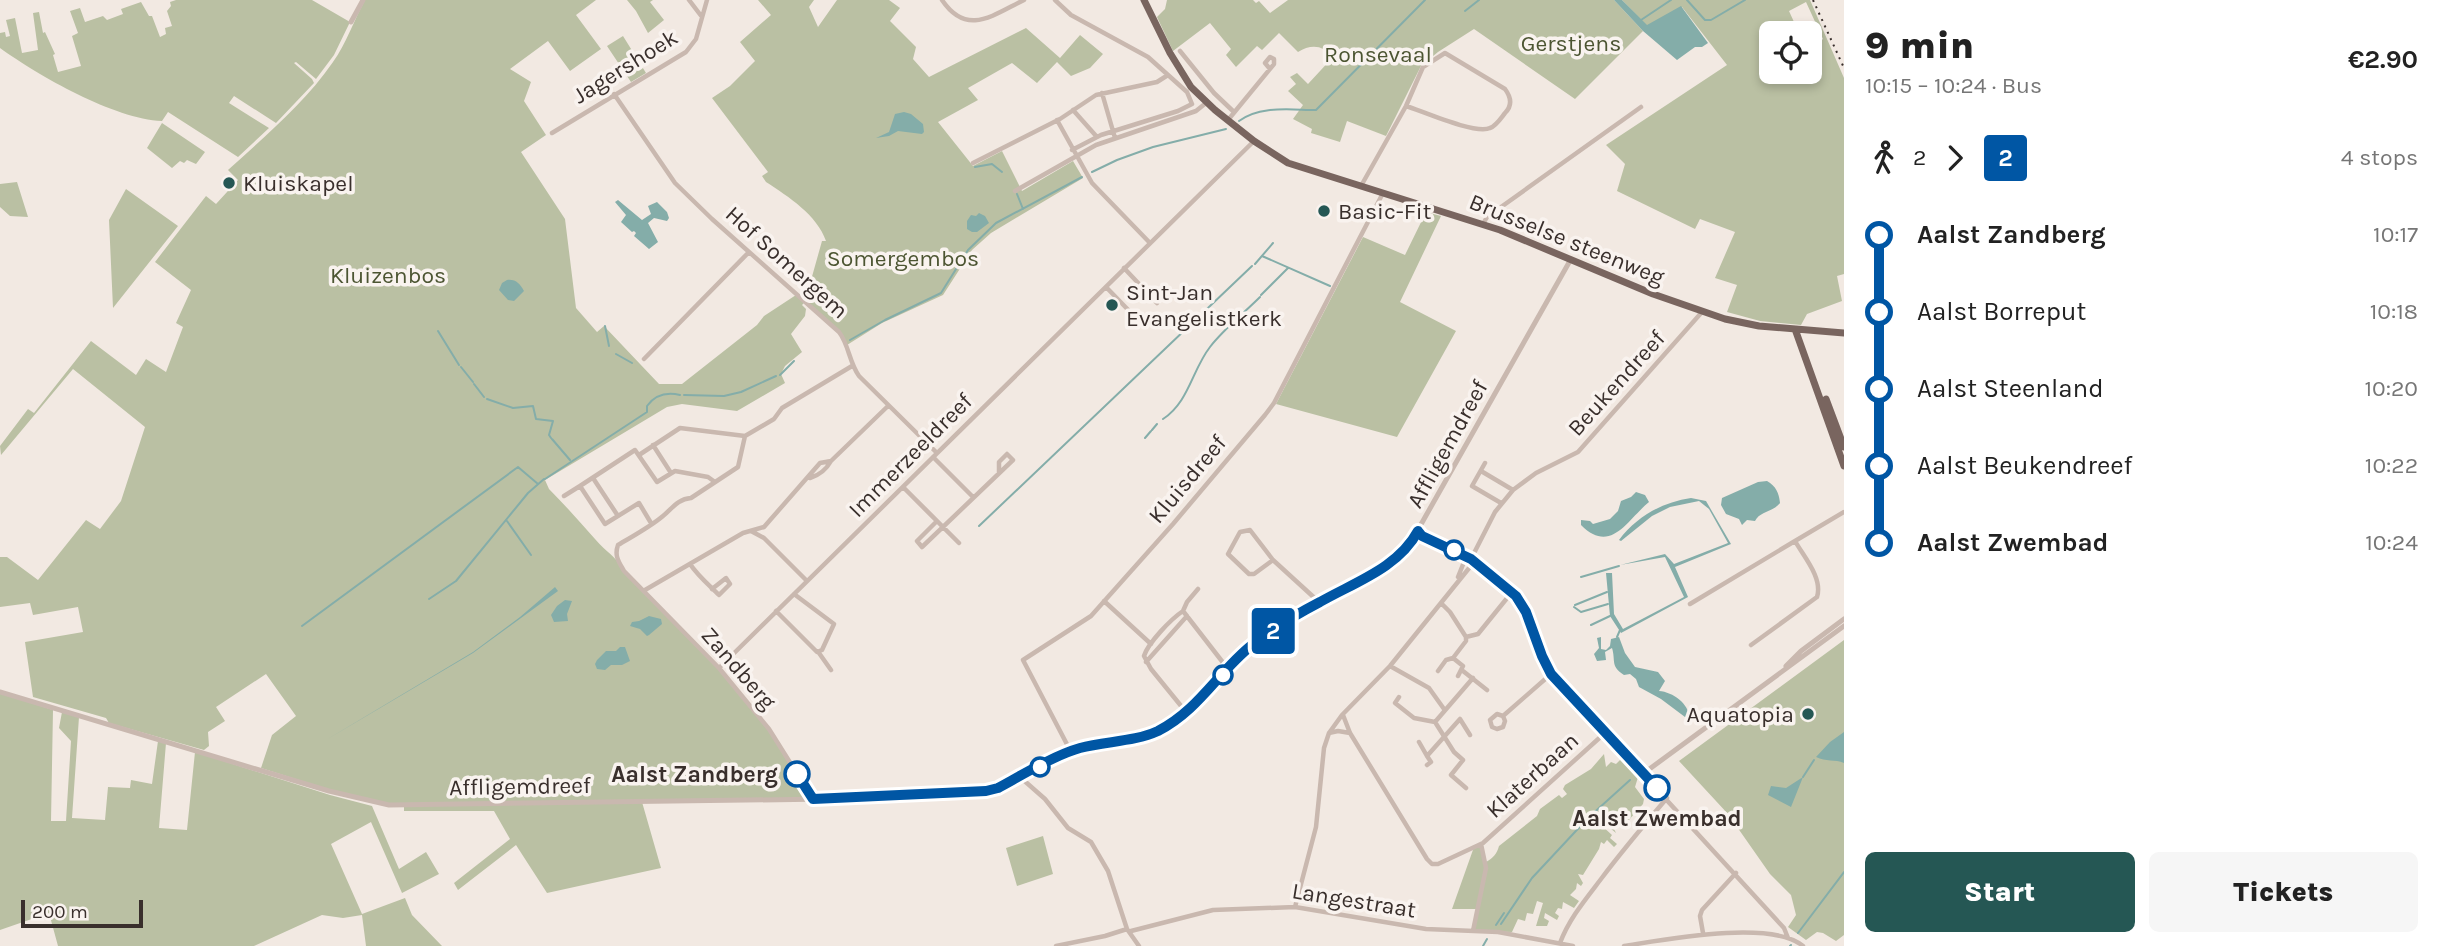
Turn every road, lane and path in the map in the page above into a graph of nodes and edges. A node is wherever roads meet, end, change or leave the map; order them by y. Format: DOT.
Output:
graph roads {
  1 [pos="363,0"];
  2 [pos="689,0"];
  3 [pos="707,0"];
  4 [pos="942,0"];
  5 [pos="1024,0"];
  6 [pos="1055,0"];
  7 [pos="1144,0"];
  8 [pos="702,17"];
  9 [pos="351,22"];
  10 [pos="1180,51"];
  11 [pos="1270,69"];
  12 [pos="1168,75"];
  13 [pos="1181,81"];
  14 [pos="614,93"];
  15 [pos="1102,93"];
  16 [pos="1192,104"];
  17 [pos="1203,105"];
  18 [pos="1406,106"];
  19 [pos="1641,107"];
  20 [pos="1073,110"];
  21 [pos="1234,112"];
  22 [pos="1174,115"];
  23 [pos="1057,120"];
  24 [pos="1228,120"];
  25 [pos="1112,131"];
  26 [pos="552,132"];
  27 [pos="1097,136"];
  28 [pos="1115,138"];
  29 [pos="1254,141"];
  30 [pos="1072,150"];
  31 [pos="1076,157"];
  32 [pos="974,163"];
  33 [pos="1360,186"];
  34 [pos="1016,191"];
  35 [pos="1383,193"];
  36 [pos="1483,224"];
  37 [pos="1150,243"];
  38 [pos="750,252"];
  39 [pos="1571,259"];
  40 [pos="1124,268"];
  41 [pos="1105,287"];
  42 [pos="1157,303"];
  43 [pos="1702,312"];
  44 [pos="1138,319"];
  45 [pos="1798,329"];
  46 [pos="1844,333"];
  47 [pos="643,359"];
  48 [pos="852,366"];
  49 [pos="888,406"];
  50 [pos="745,436"];
  51 [pos="653,445"];
  52 [pos="1844,447"];
  53 [pos="639,454"];
  54 [pos="935,455"];
  55 [pos="1486,463"];
  56 [pos="1844,466"];
  57 [pos="1481,471"];
  58 [pos="671,473"];
  59 [pos="999,473"];
  60 [pos="593,478"];
  61 [pos="715,482"];
  62 [pos="580,486"];
  63 [pos="903,487"];
  64 [pos="1513,490"];
  65 [pos="564,496"];
  66 [pos="973,497"];
  67 [pos="1501,503"];
  68 [pos="1844,512"];
  69 [pos="618,516"];
  70 [pos="936,522"];
  71 [pos="652,523"];
  72 [pos="764,527"];
  73 [pos="942,528"];
  74 [pos="751,531"];
  75 [pos="1418,531"];
  76 [pos="764,538"];
  77 [pos="1795,541"];
  78 [pos="960,543"];
  79 [pos="1471,559"];
  80 [pos="1273,560"];
  81 [pos="690,564"];
  82 [pos="807,581"];
  83 [pos="1457,581"];
  84 [pos="712,589"];
  85 [pos="1198,589"];
  86 [pos="645,590"];
  87 [pos="1512,592"];
  88 [pos="794,594"];
  89 [pos="1104,601"];
  90 [pos="1319,602"];
  91 [pos="1440,603"];
  92 [pos="1690,604"];
  93 [pos="776,611"];
  94 [pos="1185,613"];
  95 [pos="1844,618"];
  96 [pos="1844,626"];
  97 [pos="1832,628"];
  98 [pos="1466,637"];
  99 [pos="1151,644"];
  100 [pos="1751,645"];
  101 [pos="1813,649"];
  102 [pos="819,653"];
  103 [pos="1452,658"];
  104 [pos="1146,662"];
  105 [pos="1390,666"];
  106 [pos="719,668"];
  107 [pos="1228,669"];
  108 [pos="831,670"];
  109 [pos="1438,671"];
  110 [pos="1463,671"];
  111 [pos="1779,673"];
  112 [pos="1551,674"];
  113 [pos="1458,676"];
  114 [pos="1473,678"];
  115 [pos="1487,690"];
  116 [pos="0,692"];
  117 [pos="1399,697"];
  118 [pos="1444,709"];
  119 [pos="1186,712"];
  120 [pos="1342,715"];
  121 [pos="1503,716"];
  122 [pos="1435,722"];
  123 [pos="1606,732"];
  124 [pos="1328,733"];
  125 [pos="1350,733"];
  126 [pos="1470,735"];
  127 [pos="1445,737"];
  128 [pos="1419,742"];
  129 [pos="1071,752"];
  130 [pos="1427,756"];
  131 [pos="1427,765"];
  132 [pos="1642,771"];
  133 [pos="1020,777"];
  134 [pos="1466,788"];
  135 [pos="1667,798"];
  136 [pos="813,799"];
  137 [pos="1481,844"];
  138 [pos="1736,873"];
  139 [pos="1295,907"];
  140 [pos="1129,930"];
  141 [pos="1473,931"];
  142 [pos="1703,933"];
  143 [pos="1788,938"];
  144 [pos="1560,943"];
  145 [pos="1056,946"];
  146 [pos="1139,946"];
  147 [pos="1573,946"];
  148 [pos="1624,946"];
  149 [pos="1803,946"];
  1 -- 9 [label="street"];
  2 -- 8 [label="street, Jagershoek"];
  3 -- 8 [label="street, Jagershoek"];
  4 -- 5 [label="street"];
  6 -- 12 [label="street"];
  7 -- 13 [label="main road, Brusselse steenweg"];
  8 -- 14 [label="street, Jagershoek"];
  10 -- 21 [label="street"];
  11 -- 21 [label="street"];
  12 -- 13 [label="street"];
  12 -- 15 [label="street"];
  13 -- 16 [label="street"];
  13 -- 17 [label="main road, Brusselse steenweg"];
  14 -- 26 [label="street, Jagershoek"];
  14 -- 38 [label="street, Hof Somergem"];
  15 -- 20 [label="street"];
  15 -- 25 [label="street"];
  16 -- 17 [label="street, Brusselse steenweg"];
  16 -- 22 [label="street"];
  17 -- 22 [label="street"];
  17 -- 24 [label="main road, Brusselse steenweg"];
  18 -- 18 [label="street"];
  18 -- 33 [label="street"];
  19 -- 36 [label="street"];
  20 -- 23 [label="street"];
  20 -- 27 [label="street"];
  21 -- 24 [label="street"];
  22 -- 25 [label="street"];
  22 -- 28 [label="street"];
  23 -- 30 [label="street"];
  23 -- 32 [label="street"];
  24 -- 29 [label="main road, Brusselse steenweg"];
  25 -- 27 [label="street"];
  25 -- 28 [label="street"];
  27 -- 30 [label="street"];
  28 -- 31 [label="street"];
  29 -- 33 [label="main road, Brusselse steenweg"];
  29 -- 37 [label="street, Immerzeeldreef"];
  30 -- 31 [label="street"];
  31 -- 34 [label="street"];
  31 -- 37 [label="street"];
  33 -- 35 [label="main road, Brusselse steenweg"];
  35 -- 36 [label="main road, Brusselse steenweg"];
  35 -- 89 [label="street, Kluisdreef"];
  36 -- 39 [label="main road, Brusselse steenweg"];
  37 -- 40 [label="street, Immerzeeldreef"];
  38 -- 47 [label="street"];
  38 -- 48 [label="street, Hof Somergem"];
  39 -- 43 [label="main road, Brusselse steenweg"];
  39 -- 75 [label="street, Affligemdreef"];
  40 -- 41 [label="street, Immerzeeldreef"];
  40 -- 42 [label="street"];
  41 -- 44 [label="street"];
  41 -- 54 [label="street, Immerzeeldreef"];
  43 -- 45 [label="main road, Brusselse steenweg"];
  43 -- 64 [label="street, Beukendreef"];
  45 -- 46 [label="main road, Brusselse steenweg"];
  45 -- 52 [label="main road"];
  45 -- 56 [label="main road"];
  48 -- 49 [label="street, Hof Somergem"];
  48 -- 50 [label="street"];
  49 -- 54 [label="street, Hof Somergem"];
  49 -- 72 [label="street"];
  50 -- 51 [label="street"];
  50 -- 61 [label="street"];
  51 -- 53 [label="street"];
  51 -- 58 [label="street"];
  53 -- 58 [label="street"];
  53 -- 60 [label="street"];
  54 -- 63 [label="street, Immerzeeldreef"];
  54 -- 66 [label="street, Hof Somergem"];
  55 -- 57 [label="street"];
  57 -- 64 [label="street"];
  57 -- 67 [label="street"];
  58 -- 61 [label="street"];
  59 -- 66 [label="street"];
  60 -- 62 [label="street"];
  60 -- 69 [label="street"];
  61 -- 71 [label="street"];
  62 -- 65 [label="street"];
  62 -- 69 [label="street"];
  63 -- 70 [label="street"];
  63 -- 82 [label="street, Immerzeeldreef"];
  64 -- 67 [label="street, Beukendreef"];
  66 -- 73 [label="street"];
  67 -- 79 [label="street, Beukendreef"];
  68 -- 77 [label="street"];
  69 -- 71 [label="street"];
  70 -- 73 [label="street"];
  70 -- 73 [label="street"];
  71 -- 86 [label="street, Zandberg"];
  72 -- 74 [label="street"];
  72 -- 76 [label="street"];
  73 -- 78 [label="street"];
  74 -- 76 [label="street"];
  74 -- 81 [label="street"];
  75 -- 79 [label="street"];
  75 -- 90 [label="street, Affligemdreef"];
  76 -- 82 [label="street"];
  77 -- 92 [label="street"];
  77 -- 100 [label="street"];
  79 -- 83 [label="street"];
  79 -- 83 [label="street"];
  79 -- 87 [label="street"];
  80 -- 80 [label="street"];
  80 -- 90 [label="street"];
  81 -- 84 [label="street"];
  81 -- 86 [label="street"];
  82 -- 88 [label="street, Immerzeeldreef"];
  83 -- 91 [label="street"];
  85 -- 94 [label="street"];
  86 -- 106 [label="street, Zandberg"];
  87 -- 98 [label="street"];
  87 -- 112 [label="street"];
  88 -- 93 [label="street, Immerzeeldreef"];
  88 -- 102 [label="street"];
  89 -- 99 [label="street"];
  89 -- 129 [label="street, Kluisdreef"];
  90 -- 107 [label="street, Affligemdreef"];
  91 -- 98 [label="street"];
  91 -- 105 [label="street"];
  93 -- 102 [label="street"];
  93 -- 106 [label="street, Immerzeeldreef"];
  94 -- 99 [label="street"];
  94 -- 104 [label="street"];
  94 -- 107 [label="street"];
  95 -- 97 [label="street"];
  96 -- 101 [label="street"];
  97 -- 101 [label="street"];
  97 -- 111 [label="street"];
  98 -- 103 [label="street"];
  99 -- 104 [label="street"];
  101 -- 111 [label="street"];
  102 -- 108 [label="street"];
  103 -- 109 [label="street"];
  103 -- 110 [label="street"];
  104 -- 119 [label="street"];
  105 -- 118 [label="street"];
  105 -- 120 [label="street"];
  106 -- 136 [label="street, Zandberg"];
  107 -- 119 [label="street, Affligemdreef"];
  110 -- 113 [label="street"];
  110 -- 114 [label="street"];
  111 -- 132 [label="street"];
  112 -- 121 [label="street"];
  112 -- 123 [label="street"];
  114 -- 115 [label="street"];
  114 -- 118 [label="street"];
  116 -- 136 [label="street, Affligemdreef"];
  117 -- 122 [label="street"];
  118 -- 122 [label="street"];
  119 -- 129 [label="street, Affligemdreef"];
  120 -- 124 [label="street"];
  120 -- 125 [label="street"];
  122 -- 127 [label="street"];
  123 -- 132 [label="street"];
  123 -- 137 [label="street, Klaterbaan"];
  124 -- 125 [label="street"];
  124 -- 139 [label="street"];
  125 -- 137 [label="street, Klaterbaan"];
  126 -- 127 [label="street"];
  127 -- 130 [label="street"];
  127 -- 134 [label="street"];
  128 -- 130 [label="street"];
  129 -- 133 [label="street, Affligemdreef"];
  130 -- 131 [label="street"];
  132 -- 135 [label="street"];
  133 -- 136 [label="street, Affligemdreef"];
  133 -- 140 [label="street"];
  135 -- 138 [label="street"];
  135 -- 144 [label="street"];
  137 -- 141 [label="street, Klaterbaan"];
  138 -- 142 [label="street"];
  138 -- 143 [label="street"];
  139 -- 140 [label="street, Langestraat"];
  139 -- 141 [label="street, Langestraat"];
  140 -- 145 [label="street, Langestraat"];
  140 -- 146 [label="street"];
  141 -- 144 [label="street, Langestraat"];
  142 -- 143 [label="street"];
  142 -- 148 [label="street"];
  143 -- 149 [label="street"];
  144 -- 147 [label="street, Langestraat"];
}
